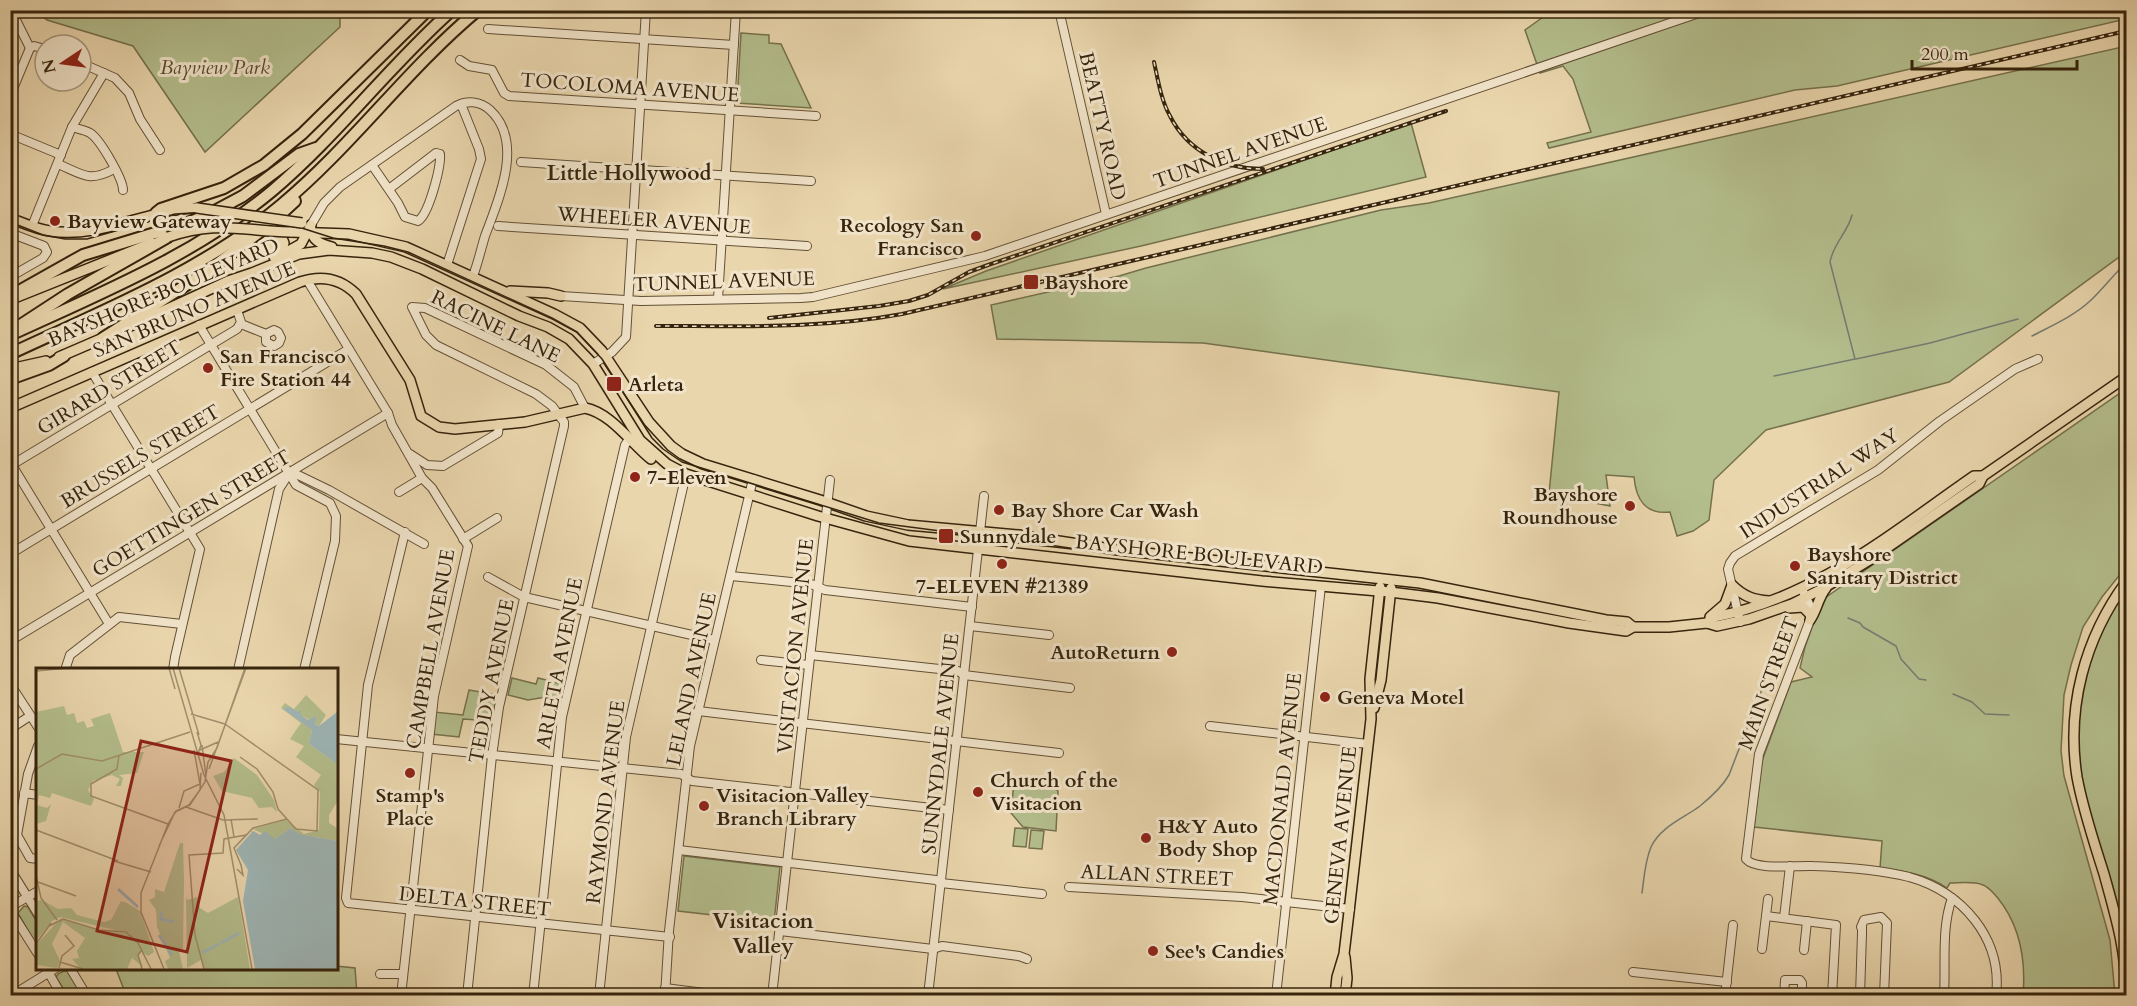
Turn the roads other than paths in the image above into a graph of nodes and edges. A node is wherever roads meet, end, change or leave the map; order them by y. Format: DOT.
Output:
graph roads {
  1 [pos="11,10"];
  2 [pos="428,10"];
  3 [pos="452,10"];
  4 [pos="478,10"];
  5 [pos="646,10"];
  6 [pos="736,10"];
  7 [pos="1059,10"];
  8 [pos="1708,10"];
  9 [pos="488,29"];
  10 [pos="644,39"];
  11 [pos="734,45"];
  12 [pos="33,47"];
  13 [pos="30,48"];
  14 [pos="460,60"];
  15 [pos="93,68"];
  16 [pos="104,73"];
  17 [pos="10,96"];
  18 [pos="461,104"];
  19 [pos="640,104"];
  20 [pos="730,110"];
  21 [pos="816,116"];
  22 [pos="72,127"];
  23 [pos="10,134"];
  24 [pos="320,147"];
  25 [pos="160,150"];
  26 [pos="61,155"];
  27 [pos="333,156"];
  28 [pos="521,162"];
  29 [pos="58,164"];
  30 [pos="421,164"];
  31 [pos="372,165"];
  32 [pos="114,168"];
  33 [pos="437,169"];
  34 [pos="636,170"];
  35 [pos="726,175"];
  36 [pos="811,181"];
  37 [pos="389,189"];
  38 [pos="123,190"];
  39 [pos="156,213"];
  40 [pos="1106,214"];
  41 [pos="10,218"];
  42 [pos="32,226"];
  43 [pos="498,226"];
  44 [pos="308,228"];
  45 [pos="10,232"];
  46 [pos="286,235"];
  47 [pos="631,235"];
  48 [pos="168,237"];
  49 [pos="721,241"];
  50 [pos="807,246"];
  51 [pos="346,251"];
  52 [pos="274,257"];
  53 [pos="447,265"];
  54 [pos="472,276"];
  55 [pos="10,277"];
  56 [pos="307,280"];
  57 [pos="228,281"];
  58 [pos="506,291"];
  59 [pos="561,296"];
  60 [pos="10,298"];
  61 [pos="718,299"];
  62 [pos="627,301"];
  63 [pos="541,308"];
  64 [pos="237,310"];
  65 [pos="534,322"];
  66 [pos="241,324"];
  67 [pos="199,325"];
  68 [pos="10,333"];
  69 [pos="266,334"];
  70 [pos="103,338"];
  71 [pos="211,345"];
  72 [pos="349,349"];
  73 [pos="10,354"];
  74 [pos="64,356"];
  75 [pos="606,356"];
  76 [pos="2038,359"];
  77 [pos="593,364"];
  78 [pos="10,369"];
  79 [pos="92,372"];
  80 [pos="2127,377"];
  81 [pos="10,379"];
  82 [pos="111,406"];
  83 [pos="10,408"];
  84 [pos="585,408"];
  85 [pos="249,409"];
  86 [pos="388,413"];
  87 [pos="558,414"];
  88 [pos="649,422"];
  89 [pos="499,424"];
  90 [pos="632,436"];
  91 [pos="408,453"];
  92 [pos="11,465"];
  93 [pos="151,469"];
  94 [pos="288,474"];
  95 [pos="686,474"];
  96 [pos="1983,476"];
  97 [pos="422,478"];
  98 [pos="753,479"];
  99 [pos="830,480"];
  100 [pos="399,492"];
  101 [pos="748,494"];
  102 [pos="984,496"];
  103 [pos="828,503"];
  104 [pos="497,518"];
  105 [pos="826,518"];
  106 [pos="52,529"];
  107 [pos="190,532"];
  108 [pos="405,532"];
  109 [pos="980,532"];
  110 [pos="463,538"];
  111 [pos="424,544"];
  112 [pos="978,549"];
  113 [pos="10,554"];
  114 [pos="731,576"];
  115 [pos="488,577"];
  116 [pos="1381,579"];
  117 [pos="1392,580"];
  118 [pos="2127,582"];
  119 [pos="1830,584"];
  120 [pos="1732,585"];
  121 [pos="1322,586"];
  122 [pos="818,587"];
  123 [pos="1380,591"];
  124 [pos="90,592"];
  125 [pos="1390,592"];
  126 [pos="1804,593"];
  127 [pos="524,597"];
  128 [pos="1776,606"];
  129 [pos="972,607"];
  130 [pos="586,611"];
  131 [pos="1739,617"];
  132 [pos="1810,618"];
  133 [pos="109,624"];
  134 [pos="182,624"];
  135 [pos="1704,624"];
  136 [pos="650,626"];
  137 [pos="970,626"];
  138 [pos="1633,627"];
  139 [pos="1049,635"];
  140 [pos="10,640"];
  141 [pos="714,640"];
  142 [pos="810,655"];
  143 [pos="761,660"];
  144 [pos="809,665"];
  145 [pos="66,668"];
  146 [pos="173,668"];
  147 [pos="238,668"];
  148 [pos="304,668"];
  149 [pos="964,675"];
  150 [pos="10,684"];
  151 [pos="1070,688"];
  152 [pos="698,711"];
  153 [pos="30,716"];
  154 [pos="1371,719"];
  155 [pos="803,723"];
  156 [pos="36,724"];
  157 [pos="1210,726"];
  158 [pos="10,729"];
  159 [pos="1305,737"];
  160 [pos="338,740"];
  161 [pos="957,741"];
  162 [pos="362,742"];
  163 [pos="1368,744"];
  164 [pos="428,748"];
  165 [pos="36,752"];
  166 [pos="1059,753"];
  167 [pos="492,756"];
  168 [pos="557,761"];
  169 [pos="622,769"];
  170 [pos="687,777"];
  171 [pos="24,793"];
  172 [pos="795,793"];
  173 [pos="36,795"];
  174 [pos="949,810"];
  175 [pos="21,812"];
  176 [pos="10,819"];
  177 [pos="679,850"];
  178 [pos="36,859"];
  179 [pos="787,862"];
  180 [pos="1790,866"];
  181 [pos="10,869"];
  182 [pos="941,883"];
  183 [pos="1069,887"];
  184 [pos="36,892"];
  185 [pos="1042,894"];
  186 [pos="27,897"];
  187 [pos="1952,898"];
  188 [pos="1768,899"];
  189 [pos="1286,902"];
  190 [pos="10,908"];
  191 [pos="1350,909"];
  192 [pos="36,911"];
  193 [pos="410,911"];
  194 [pos="1766,916"];
  195 [pos="476,917"];
  196 [pos="1784,918"];
  197 [pos="1807,921"];
  198 [pos="541,924"];
  199 [pos="1733,925"];
  200 [pos="605,930"];
  201 [pos="780,931"];
  202 [pos="670,937"];
  203 [pos="933,949"];
  204 [pos="1762,949"];
  205 [pos="1804,950"];
  206 [pos="36,951"];
  207 [pos="1344,954"];
  208 [pos="1027,959"];
  209 [pos="50,970"];
  210 [pos="71,970"];
  211 [pos="1633,972"];
  212 [pos="380,974"];
  213 [pos="403,974"];
  214 [pos="1727,982"];
  215 [pos="665,992"];
  216 [pos="11,996"];
  217 [pos="62,996"];
  218 [pos="87,996"];
  219 [pos="401,996"];
  220 [pos="467,996"];
  221 [pos="533,996"];
  222 [pos="599,996"];
  223 [pos="728,996"];
  224 [pos="772,996"];
  225 [pos="928,996"];
  226 [pos="1276,996"];
  227 [pos="1335,996"];
  228 [pos="1345,996"];
  229 [pos="1725,996"];
  230 [pos="1784,996"];
  231 [pos="1802,996"];
  232 [pos="1832,996"];
  233 [pos="1860,996"];
  234 [pos="1884,996"];
  235 [pos="1944,996"];
  236 [pos="1996,996"];
  237 [pos="2126,996"];
  1 -- 13 [label="street"];
  2 -- 39 [label="highway"];
  3 -- 24 [label="highway"];
  4 -- 27 [label="highway"];
  5 -- 10 [label="street"];
  6 -- 11 [label="street"];
  7 -- 40 [label="street, BEATTY ROAD"];
  8 -- 40 [label="street, TUNNEL AVENUE"];
  9 -- 10 [label="street"];
  10 -- 11 [label="street"];
  10 -- 19 [label="street"];
  11 -- 20 [label="street"];
  12 -- 13 [label="street"];
  13 -- 17 [label="street"];
  14 -- 19 [label="street, TOCOLOMA AVENUE"];
  15 -- 16 [label="street"];
  16 -- 22 [label="street"];
  16 -- 25 [label="street"];
  18 -- 31 [label="street"];
  18 -- 53 [label="street"];
  18 -- 54 [label="street"];
  19 -- 20 [label="street, TOCOLOMA AVENUE"];
  19 -- 34 [label="street"];
  20 -- 21 [label="street, TOCOLOMA AVENUE"];
  20 -- 35 [label="street"];
  22 -- 26 [label="street"];
  22 -- 32 [label="street"];
  23 -- 26 [label="street"];
  24 -- 60 [label="highway"];
  24 -- 68 [label="highway"];
  26 -- 29 [label="street"];
  27 -- 70 [label="highway"];
  27 -- 73 [label="highway"];
  28 -- 34 [label="street"];
  29 -- 32 [label="street"];
  29 -- 42 [label="street"];
  30 -- 33 [label="street"];
  30 -- 33 [label="street"];
  30 -- 37 [label="street"];
  31 -- 37 [label="street"];
  31 -- 44 [label="street"];
  32 -- 38 [label="street"];
  33 -- 37 [label="street"];
  34 -- 35 [label="street"];
  34 -- 47 [label="street"];
  35 -- 36 [label="street"];
  35 -- 49 [label="street"];
  39 -- 42 [label="main road"];
  39 -- 44 [label="main road, bridge"];
  40 -- 61 [label="street, TUNNEL AVENUE"];
  41 -- 42 [label="main road"];
  43 -- 47 [label="street, WHEELER AVENUE"];
  44 -- 46 [label="main road, BAYSHORE BOULEVARD"];
  44 -- 51 [label="main road"];
  44 -- 52 [label="main road"];
  44 -- 53 [label="main road, BAYSHORE BOULEVARD"];
  45 -- 55 [label="street"];
  46 -- 48 [label="main road, BAYSHORE BOULEVARD, bridge"];
  46 -- 52 [label="main road"];
  47 -- 49 [label="street, WHEELER AVENUE"];
  47 -- 62 [label="street"];
  48 -- 60 [label="main road, BAYSHORE BOULEVARD"];
  48 -- 68 [label="highway"];
  49 -- 50 [label="street, WHEELER AVENUE"];
  49 -- 61 [label="street"];
  51 -- 57 [label="main road, BAYSHORE BOULEVARD"];
  51 -- 65 [label="main road, BAYSHORE BOULEVARD"];
  52 -- 57 [label="main road"];
  53 -- 54 [label="main road, BAYSHORE BOULEVARD"];
  54 -- 58 [label="main road, BAYSHORE BOULEVARD"];
  56 -- 64 [label="main road, SAN BRUNO AVENUE"];
  56 -- 72 [label="street, CAMPBELL AVENUE"];
  56 -- 89 [label="main road, SAN BRUNO AVENUE"];
  57 -- 70 [label="main road, BAYSHORE BOULEVARD"];
  58 -- 59 [label="main road"];
  58 -- 63 [label="main road, BAYSHORE BOULEVARD"];
  59 -- 62 [label="street, TUNNEL AVENUE"];
  59 -- 63 [label="main road"];
  61 -- 62 [label="street, TUNNEL AVENUE"];
  62 -- 75 [label="street"];
  63 -- 65 [label="main road"];
  63 -- 75 [label="main road, BAYSHORE BOULEVARD"];
  64 -- 66 [label="street"];
  64 -- 67 [label="main road, SAN BRUNO AVENUE"];
  65 -- 77 [label="main road, BAYSHORE BOULEVARD"];
  66 -- 69 [label="street"];
  66 -- 71 [label="street, GIRARD STREET"];
  67 -- 71 [label="street"];
  67 -- 79 [label="main road, SAN BRUNO AVENUE"];
  70 -- 74 [label="main road, BAYSHORE BOULEVARD"];
  71 -- 82 [label="street, GIRARD STREET"];
  71 -- 85 [label="street"];
  72 -- 85 [label="street, BRUSSELS STREET"];
  72 -- 86 [label="street, CAMPBELL AVENUE"];
  74 -- 78 [label="main road, BAYSHORE BOULEVARD"];
  74 -- 81 [label="highway"];
  75 -- 77 [label="street"];
  75 -- 88 [label="main road, BAYSHORE BOULEVARD"];
  76 -- 120 [label="street, INDUSTRIAL WAY"];
  77 -- 90 [label="main road, BAYSHORE BOULEVARD"];
  79 -- 82 [label="street"];
  79 -- 83 [label="main road, SAN BRUNO AVENUE"];
  80 -- 96 [label="main road, BAYSHORE BOULEVARD"];
  82 -- 92 [label="street, GIRARD STREET"];
  82 -- 93 [label="street"];
  84 -- 87 [label="main road, SAN BRUNO AVENUE"];
  84 -- 87 [label="street, RACINE LANE"];
  84 -- 90 [label="main road"];
  85 -- 93 [label="street, BRUSSELS STREET"];
  85 -- 94 [label="street"];
  86 -- 91 [label="street, CAMPBELL AVENUE"];
  86 -- 94 [label="street, GOETTINGEN STREET"];
  87 -- 89 [label="main road, SAN BRUNO AVENUE"];
  87 -- 127 [label="street, TEDDY AVENUE"];
  88 -- 90 [label="main road"];
  88 -- 98 [label="main road, BAYSHORE BOULEVARD"];
  89 -- 91 [label="street"];
  90 -- 95 [label="main road, BAYSHORE BOULEVARD"];
  90 -- 130 [label="street, ARLETA AVENUE"];
  91 -- 97 [label="street, CAMPBELL AVENUE"];
  92 -- 106 [label="street"];
  93 -- 106 [label="street, BRUSSELS STREET"];
  93 -- 107 [label="street"];
  94 -- 107 [label="street, GOETTINGEN STREET"];
  94 -- 108 [label="street"];
  94 -- 147 [label="street"];
  94 -- 148 [label="street"];
  95 -- 101 [label="main road, BAYSHORE BOULEVARD"];
  95 -- 136 [label="street, RAYMOND AVENUE"];
  96 -- 119 [label="main road, BAYSHORE BOULEVARD"];
  96 -- 126 [label="main road, BAYSHORE BOULEVARD"];
  97 -- 100 [label="street"];
  97 -- 110 [label="street, CAMPBELL AVENUE"];
  98 -- 101 [label="street, LELAND AVENUE"];
  98 -- 103 [label="main road, BAYSHORE BOULEVARD"];
  99 -- 103 [label="street, VISITACION AVENUE"];
  101 -- 105 [label="main road, BAYSHORE BOULEVARD"];
  101 -- 114 [label="street, LELAND AVENUE"];
  102 -- 109 [label="street, SUNNYDALE AVENUE"];
  103 -- 105 [label="street, VISITACION AVENUE"];
  103 -- 109 [label="main road, BAYSHORE BOULEVARD"];
  104 -- 110 [label="street"];
  105 -- 112 [label="main road, BAYSHORE BOULEVARD"];
  105 -- 122 [label="street, VISITACION AVENUE"];
  106 -- 113 [label="street, BRUSSELS STREET"];
  106 -- 124 [label="street"];
  107 -- 124 [label="street, GOETTINGEN STREET"];
  107 -- 134 [label="street"];
  108 -- 111 [label="street"];
  108 -- 162 [label="street"];
  109 -- 112 [label="street, SUNNYDALE AVENUE"];
  109 -- 116 [label="main road, BAYSHORE BOULEVARD"];
  110 -- 164 [label="street, CAMPBELL AVENUE"];
  112 -- 121 [label="main road, BAYSHORE BOULEVARD"];
  112 -- 129 [label="street, SUNNYDALE AVENUE"];
  114 -- 122 [label="street"];
  114 -- 141 [label="street, LELAND AVENUE"];
  115 -- 127 [label="street"];
  116 -- 117 [label="main road, BAYSHORE BOULEVARD"];
  116 -- 123 [label="main road, GENEVA AVENUE"];
  117 -- 125 [label="main road, GENEVA AVENUE"];
  117 -- 138 [label="main road, BAYSHORE BOULEVARD"];
  118 -- 237 [label="main road"];
  119 -- 126 [label="main road, BAYSHORE BOULEVARD"];
  119 -- 132 [label="main road"];
  120 -- 128 [label="main road"];
  120 -- 131 [label="street, INDUSTRIAL WAY"];
  120 -- 135 [label="main road"];
  121 -- 123 [label="main road, BAYSHORE BOULEVARD"];
  121 -- 159 [label="street, MACDONALD AVENUE"];
  122 -- 129 [label="street"];
  122 -- 142 [label="street, VISITACION AVENUE"];
  123 -- 125 [label="main road, BAYSHORE BOULEVARD"];
  123 -- 154 [label="main road, GENEVA AVENUE"];
  124 -- 133 [label="street"];
  124 -- 140 [label="street, GOETTINGEN STREET"];
  125 -- 138 [label="main road, BAYSHORE BOULEVARD"];
  125 -- 154 [label="main road, GENEVA AVENUE"];
  126 -- 128 [label="main road, BAYSHORE BOULEVARD"];
  126 -- 132 [label="street, MAIN STREET"];
  127 -- 130 [label="street"];
  127 -- 167 [label="street, TEDDY AVENUE"];
  128 -- 131 [label="main road, BAYSHORE BOULEVARD"];
  128 -- 132 [label="main road"];
  129 -- 137 [label="street, SUNNYDALE AVENUE"];
  130 -- 136 [label="street"];
  130 -- 168 [label="street, ARLETA AVENUE"];
  131 -- 135 [label="main road, BAYSHORE BOULEVARD"];
  132 -- 180 [label="street, MAIN STREET"];
  133 -- 134 [label="street"];
  133 -- 145 [label="street"];
  134 -- 146 [label="street"];
  135 -- 138 [label="main road, BAYSHORE BOULEVARD"];
  136 -- 141 [label="street"];
  136 -- 169 [label="street, RAYMOND AVENUE"];
  137 -- 139 [label="street"];
  137 -- 149 [label="street, SUNNYDALE AVENUE"];
  141 -- 152 [label="street, LELAND AVENUE"];
  142 -- 144 [label="street, VISITACION AVENUE"];
  142 -- 149 [label="street"];
  143 -- 144 [label="street"];
  144 -- 155 [label="street, VISITACION AVENUE"];
  149 -- 151 [label="street"];
  149 -- 161 [label="street, SUNNYDALE AVENUE"];
  150 -- 153 [label="street"];
  152 -- 155 [label="street"];
  152 -- 170 [label="street, LELAND AVENUE"];
  153 -- 156 [label="street"];
  153 -- 158 [label="street"];
  154 -- 163 [label="main road, GENEVA AVENUE"];
  155 -- 161 [label="street"];
  155 -- 172 [label="street, VISITACION AVENUE"];
  157 -- 159 [label="street"];
  159 -- 163 [label="street"];
  159 -- 189 [label="street, MACDONALD AVENUE"];
  160 -- 162 [label="street"];
  161 -- 166 [label="street"];
  161 -- 174 [label="street, SUNNYDALE AVENUE"];
  162 -- 164 [label="street"];
  162 -- 193 [label="street, DELTA STREET"];
  163 -- 191 [label="main road, GENEVA AVENUE"];
  164 -- 167 [label="street"];
  164 -- 193 [label="street, CAMPBELL AVENUE"];
  165 -- 171 [label="street"];
  167 -- 168 [label="street"];
  167 -- 195 [label="street, TEDDY AVENUE"];
  168 -- 169 [label="street"];
  168 -- 198 [label="street, ARLETA AVENUE"];
  169 -- 170 [label="street"];
  169 -- 200 [label="street, RAYMOND AVENUE"];
  170 -- 172 [label="street"];
  170 -- 177 [label="street, LELAND AVENUE"];
  171 -- 173 [label="street"];
  171 -- 175 [label="street"];
  172 -- 174 [label="street"];
  172 -- 179 [label="street, VISITACION AVENUE"];
  174 -- 182 [label="street, SUNNYDALE AVENUE"];
  175 -- 176 [label="street"];
  175 -- 178 [label="street"];
  177 -- 179 [label="street"];
  177 -- 202 [label="street, LELAND AVENUE"];
  179 -- 182 [label="street"];
  179 -- 201 [label="street, VISITACION AVENUE"];
  180 -- 187 [label="street"];
  180 -- 196 [label="street"];
  181 -- 186 [label="street"];
  182 -- 185 [label="street"];
  182 -- 203 [label="street, SUNNYDALE AVENUE"];
  183 -- 189 [label="street, ALLAN STREET"];
  184 -- 186 [label="street"];
  186 -- 190 [label="street"];
  186 -- 192 [label="street"];
  187 -- 235 [label="street"];
  187 -- 236 [label="street"];
  188 -- 194 [label="street"];
  189 -- 191 [label="street, ALLAN STREET"];
  189 -- 226 [label="street, MACDONALD AVENUE"];
  190 -- 206 [label="street"];
  191 -- 207 [label="main road, GENEVA AVENUE"];
  193 -- 195 [label="street, DELTA STREET"];
  193 -- 213 [label="street, CAMPBELL AVENUE"];
  194 -- 196 [label="street"];
  194 -- 204 [label="street"];
  195 -- 198 [label="street, DELTA STREET"];
  195 -- 220 [label="street, TEDDY AVENUE"];
  196 -- 197 [label="street"];
  197 -- 205 [label="street"];
  197 -- 232 [label="street"];
  198 -- 200 [label="street, DELTA STREET"];
  198 -- 221 [label="street, ARLETA AVENUE"];
  199 -- 214 [label="street"];
  200 -- 202 [label="street, DELTA STREET"];
  200 -- 222 [label="street, RAYMOND AVENUE"];
  201 -- 203 [label="street"];
  201 -- 224 [label="street, VISITACION AVENUE"];
  202 -- 215 [label="street, LELAND AVENUE"];
  203 -- 208 [label="street"];
  203 -- 225 [label="street, SUNNYDALE AVENUE"];
  207 -- 227 [label="main road, GENEVA AVENUE"];
  207 -- 228 [label="main road, GENEVA AVENUE"];
  209 -- 216 [label="street"];
  209 -- 217 [label="street"];
  210 -- 218 [label="street"];
  211 -- 214 [label="street"];
  212 -- 213 [label="street"];
  213 -- 219 [label="street, CAMPBELL AVENUE"];
  214 -- 229 [label="street"];
  215 -- 223 [label="street"];
  230 -- 231 [label="street"];
  233 -- 234 [label="street"];
}
